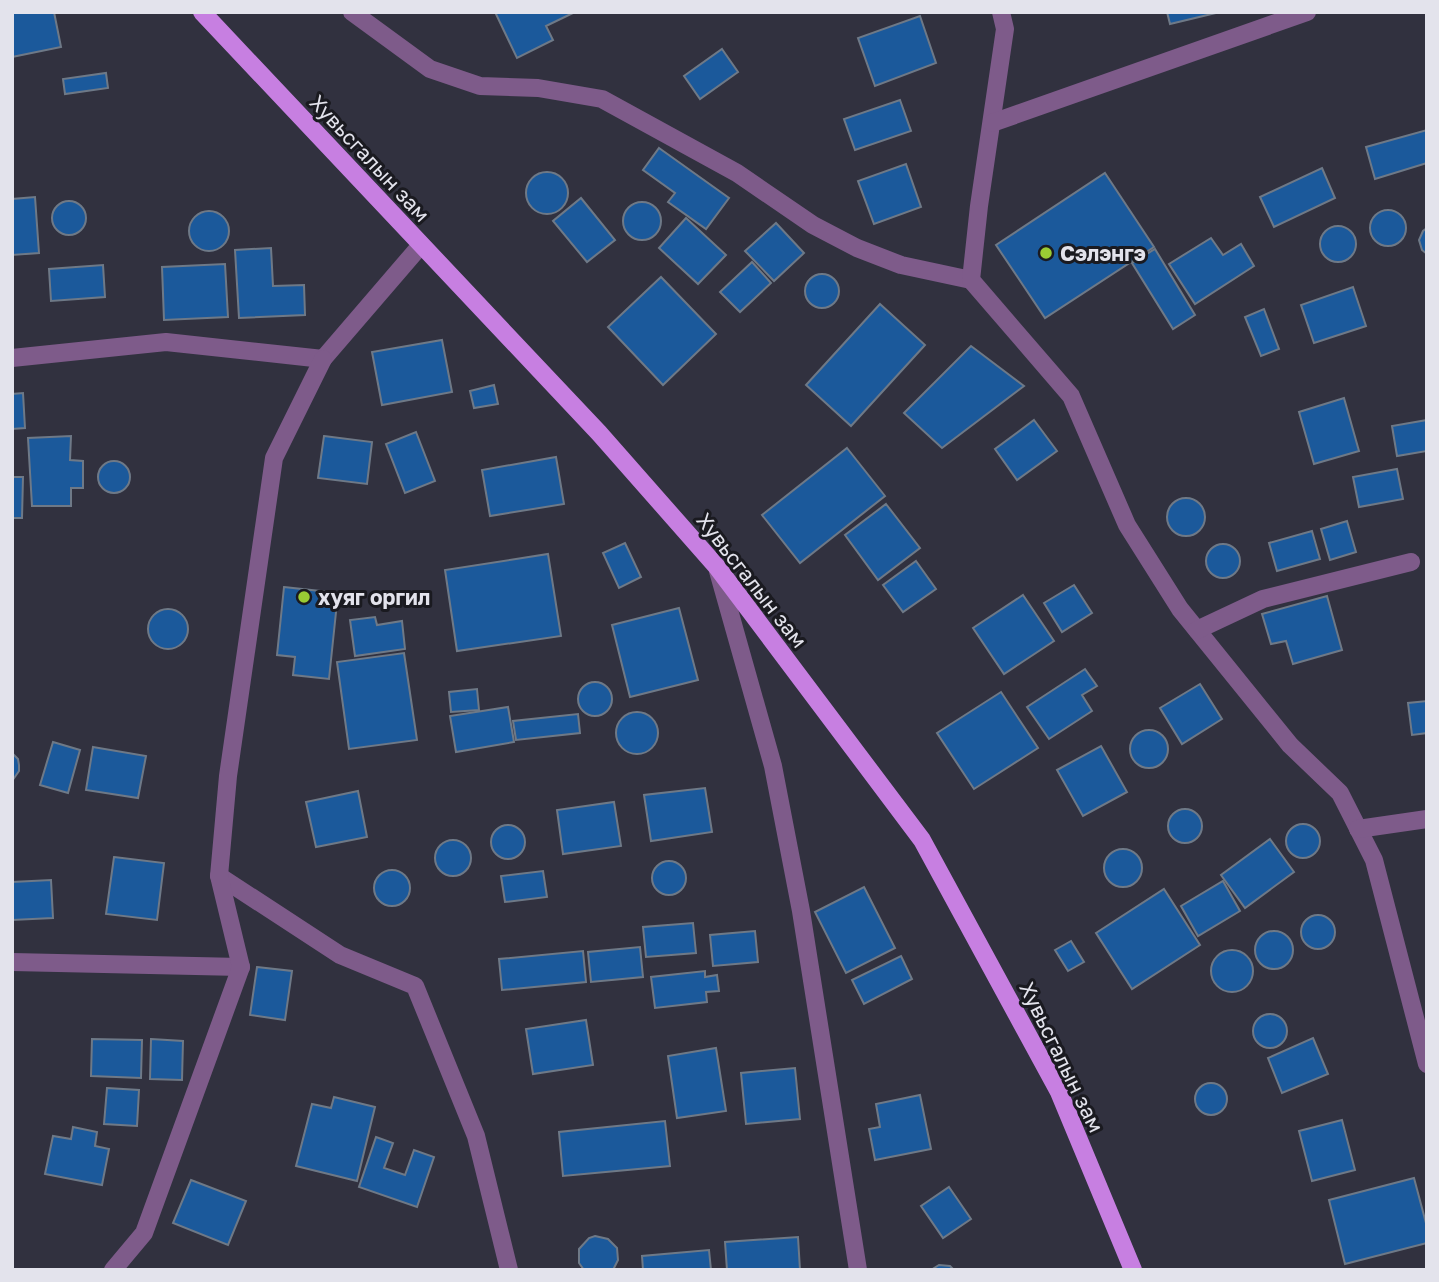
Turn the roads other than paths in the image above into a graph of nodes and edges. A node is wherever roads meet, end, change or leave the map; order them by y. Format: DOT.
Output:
graph roads {
  1 [pos="202,12"];
  2 [pos="352,12"];
  3 [pos="1000,12"];
  4 [pos="1307,12"];
  5 [pos="992,123"];
  6 [pos="421,245"];
  7 [pos="971,280"];
  8 [pos="12,358"];
  9 [pos="323,359"];
  10 [pos="1411,562"];
  11 [pos="718,567"];
  12 [pos="1196,631"];
  13 [pos="1427,819"];
  14 [pos="1358,829"];
  15 [pos="219,876"];
  16 [pos="12,962"];
  17 [pos="242,967"];
  18 [pos="1427,1064"];
  19 [pos="113,1270"];
  20 [pos="509,1270"];
  21 [pos="858,1270"];
  22 [pos="1133,1270"];
  1 -- 6 [label="main road, Хувьсгалын зам"];
  2 -- 7 [label="street"];
  3 -- 5 [label="street"];
  4 -- 5 [label="street"];
  5 -- 7 [label="street"];
  6 -- 9 [label="street"];
  6 -- 11 [label="main road, Хувьсгалын зам"];
  7 -- 12 [label="street"];
  8 -- 9 [label="street"];
  9 -- 15 [label="street"];
  10 -- 12 [label="street"];
  11 -- 21 [label="street"];
  11 -- 22 [label="main road, Хувьсгалын зам"];
  12 -- 14 [label="street"];
  13 -- 14 [label="street"];
  14 -- 18 [label="street"];
  15 -- 17 [label="street"];
  15 -- 20 [label="street"];
  16 -- 17 [label="street"];
  17 -- 19 [label="street"];
}
